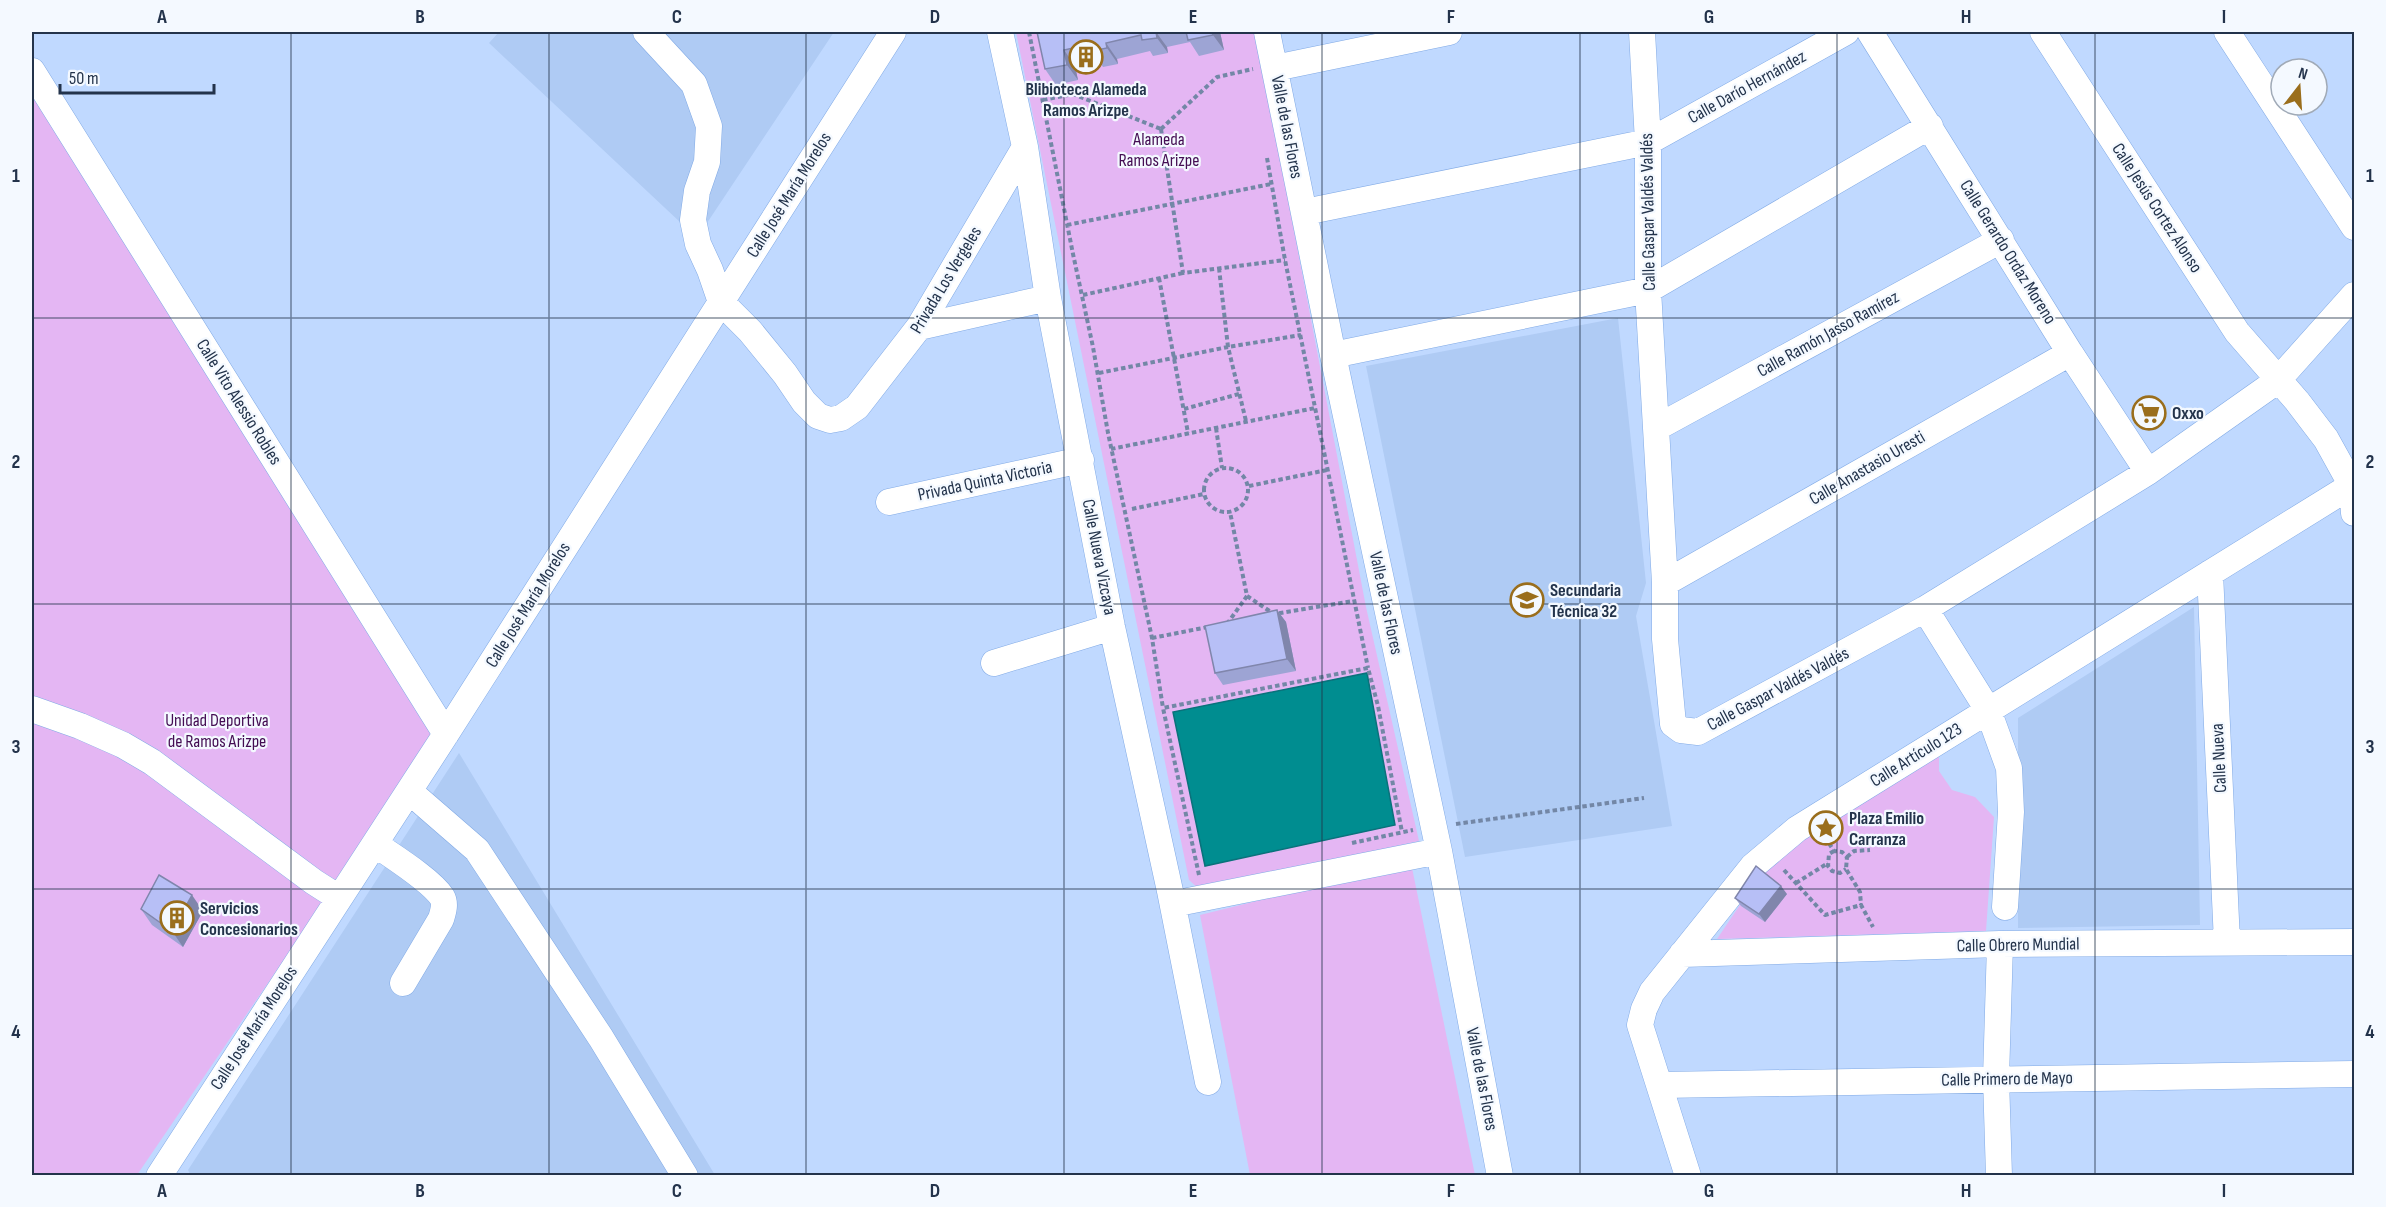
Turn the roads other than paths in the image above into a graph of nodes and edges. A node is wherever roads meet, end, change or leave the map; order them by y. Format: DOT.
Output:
graph roads {
  1 [pos="646,32"];
  2 [pos="893,32"];
  3 [pos="1000,32"];
  4 [pos="1268,32"];
  5 [pos="1449,32"];
  6 [pos="1642,32"];
  7 [pos="1846,32"];
  8 [pos="1870,32"];
  9 [pos="2043,32"];
  10 [pos="2227,32"];
  11 [pos="32,71"];
  12 [pos="1262,72"];
  13 [pos="1930,126"];
  14 [pos="1647,142"];
  15 [pos="1025,147"];
  16 [pos="1305,212"];
  17 [pos="2355,227"];
  18 [pos="2001,240"];
  19 [pos="1648,290"];
  20 [pos="2355,295"];
  21 [pos="1048,298"];
  22 [pos="721,302"];
  23 [pos="919,327"];
  24 [pos="2070,353"];
  25 [pos="1333,355"];
  26 [pos="2277,381"];
  27 [pos="1656,428"];
  28 [pos="1081,460"];
  29 [pos="2148,472"];
  30 [pos="2353,485"];
  31 [pos="890,502"];
  32 [pos="2355,513"];
  33 [pos="2210,573"];
  34 [pos="1665,583"];
  35 [pos="1925,609"];
  36 [pos="1113,627"];
  37 [pos="994,663"];
  38 [pos="32,709"];
  39 [pos="1988,710"];
  40 [pos="446,734"];
  41 [pos="409,791"];
  42 [pos="1436,839"];
  43 [pos="375,843"];
  44 [pos="339,898"];
  45 [pos="1173,904"];
  46 [pos="2005,907"];
  47 [pos="2227,942"];
  48 [pos="2355,942"];
  49 [pos="2000,944"];
  50 [pos="1682,954"];
  51 [pos="403,983"];
  52 [pos="2355,1074"];
  53 [pos="1996,1078"];
  54 [pos="1208,1082"];
  55 [pos="1660,1085"];
  56 [pos="159,1176"];
  57 [pos="685,1176"];
  58 [pos="1500,1176"];
  59 [pos="1688,1176"];
  60 [pos="1999,1176"];
  1 -- 22 [label="street"];
  2 -- 22 [label="street, Calle José María Morelos"];
  3 -- 15 [label="street, Calle Nueva Vizcaya"];
  4 -- 12 [label="street, Valle de las Flores"];
  5 -- 12 [label="street"];
  6 -- 14 [label="street, Calle Gaspar Valdés Valdés"];
  7 -- 14 [label="street, Calle Darío Hernández"];
  8 -- 13 [label="street, Calle Gerardo Ordaz Moreno"];
  9 -- 26 [label="street, Calle Jesús Cortez Alonso"];
  10 -- 17 [label="street"];
  11 -- 40 [label="street, Calle Vito Alessio Robles"];
  12 -- 16 [label="street, Valle de las Flores"];
  13 -- 18 [label="street, Calle Gerardo Ordaz Moreno"];
  13 -- 19 [label="street"];
  14 -- 16 [label="street, Calle Darío Hernández"];
  14 -- 19 [label="street, Calle Gaspar Valdés Valdés"];
  15 -- 21 [label="street, Calle Nueva Vizcaya"];
  15 -- 23 [label="street, Privada Los Vergeles"];
  16 -- 25 [label="street, Valle de las Flores"];
  18 -- 24 [label="street, Calle Gerardo Ordaz Moreno"];
  18 -- 27 [label="street, Calle Ramón Jasso Ramírez"];
  19 -- 25 [label="street"];
  19 -- 27 [label="street, Calle Gaspar Valdés Valdés"];
  20 -- 26 [label="street, Calle Gaspar Valdés Valdés"];
  21 -- 23 [label="street"];
  21 -- 28 [label="street, Calle Nueva Vizcaya"];
  22 -- 23 [label="street, Privada Los Vergeles"];
  22 -- 40 [label="street, Calle José María Morelos"];
  24 -- 29 [label="street, Calle Gerardo Ordaz Moreno"];
  24 -- 34 [label="street, Calle Anastasio Uresti"];
  25 -- 42 [label="street, Valle de las Flores"];
  26 -- 29 [label="street, Calle Gaspar Valdés Valdés"];
  26 -- 30 [label="street, Calle Jesús Cortez Alonso"];
  27 -- 34 [label="street, Calle Gaspar Valdés Valdés"];
  28 -- 31 [label="street, Privada Quinta Victoria"];
  28 -- 36 [label="street, Calle Nueva Vizcaya"];
  29 -- 35 [label="street, Calle Gaspar Valdés Valdés"];
  30 -- 32 [label="street"];
  30 -- 33 [label="street, Calle Artículo 123"];
  33 -- 39 [label="street, Calle Artículo 123"];
  33 -- 47 [label="street, Calle Nueva"];
  34 -- 35 [label="street, Calle Gaspar Valdés Valdés"];
  35 -- 39 [label="street"];
  36 -- 37 [label="street"];
  36 -- 45 [label="street, Calle Nueva Vizcaya"];
  38 -- 44 [label="street"];
  39 -- 46 [label="street"];
  39 -- 50 [label="street, Calle Artículo 123"];
  40 -- 41 [label="street, Calle José María Morelos"];
  41 -- 43 [label="street, Calle José María Morelos"];
  41 -- 57 [label="street"];
  42 -- 45 [label="street"];
  42 -- 58 [label="street, Valle de las Flores"];
  43 -- 44 [label="street, Calle José María Morelos"];
  43 -- 51 [label="street"];
  44 -- 56 [label="street, Calle José María Morelos"];
  45 -- 54 [label="street, Calle Nueva Vizcaya"];
  47 -- 48 [label="street, Calle Obrero Mundial"];
  47 -- 49 [label="street, Calle Obrero Mundial"];
  49 -- 50 [label="street, Calle Obrero Mundial"];
  49 -- 53 [label="street"];
  50 -- 55 [label="street, Calle Artículo 123"];
  52 -- 53 [label="street, Calle Primero de Mayo"];
  53 -- 55 [label="street, Calle Primero de Mayo"];
  53 -- 60 [label="street"];
  55 -- 59 [label="street, Calle Artículo 123"];
}
